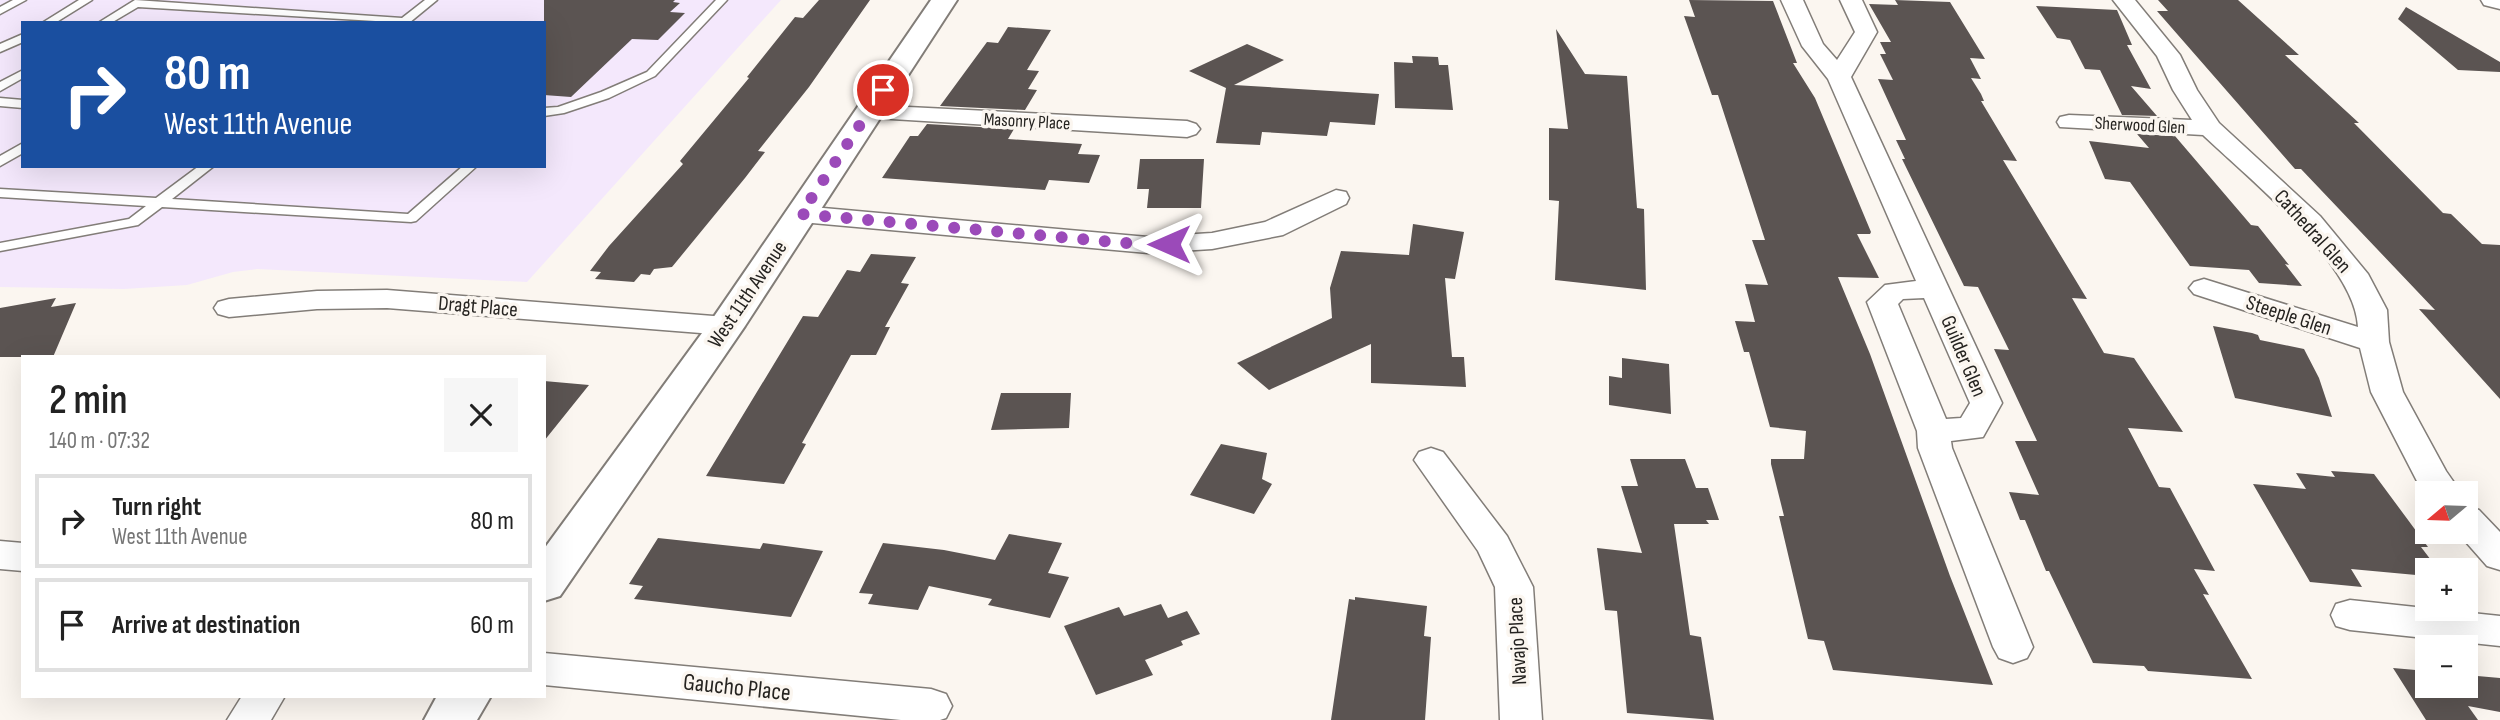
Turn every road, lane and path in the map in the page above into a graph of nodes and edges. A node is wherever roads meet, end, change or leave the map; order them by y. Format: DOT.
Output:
graph roads {
  1 [pos="21,0"];
  2 [pos="87,0"];
  3 [pos="432,0"];
  4 [pos="722,0"];
  5 [pos="944,0"];
  6 [pos="1792,0"];
  7 [pos="1851,0"];
  8 [pos="2124,0"];
  9 [pos="2492,0"];
  10 [pos="140,2"];
  11 [pos="2500,3"];
  12 [pos="0,11"];
  13 [pos="50,21"];
  14 [pos="107,21"];
  15 [pos="390,21"];
  16 [pos="404,21"];
  17 [pos="21,38"];
  18 [pos="0,50"];
  19 [pos="21,74"];
  20 [pos="1839,77"];
  21 [pos="0,88"];
  22 [pos="0,102"];
  23 [pos="21,104"];
  24 [pos="546,112"];
  25 [pos="868,112"];
  26 [pos="2069,122"];
  27 [pos="2210,128"];
  28 [pos="1187,129"];
  29 [pos="21,149"];
  30 [pos="0,162"];
  31 [pos="205,168"];
  32 [pos="469,168"];
  33 [pos="0,192"];
  34 [pos="1336,198"];
  35 [pos="157,204"];
  36 [pos="801,214"];
  37 [pos="0,247"];
  38 [pos="1935,288"];
  39 [pos="2204,288"];
  40 [pos="229,307"];
  41 [pos="726,326"];
  42 [pos="2374,342"];
  43 [pos="1934,431"];
  44 [pos="1431,460"];
  45 [pos="2434,481"];
  46 [pos="0,555"];
  47 [pos="21,557"];
  48 [pos="546,581"];
  49 [pos="2350,615"];
  50 [pos="2500,631"];
  51 [pos="2013,647"];
  52 [pos="546,669"];
  53 [pos="264,698"];
  54 [pos="465,698"];
  55 [pos="930,706"];
  56 [pos="248,720"];
  57 [pos="449,720"];
  58 [pos="1521,720"];
  1 -- 12 [label="lane"];
  2 -- 13 [label="lane"];
  3 -- 16 [label="lane"];
  4 -- 24 [label="lane"];
  5 -- 25 [label="street, West 11th Avenue"];
  6 -- 20 [label="street, Guilder Glen"];
  7 -- 20 [label="street"];
  8 -- 27 [label="street, Cathedral Glen"];
  9 -- 11 [label="street"];
  10 -- 14 [label="lane"];
  10 -- 15 [label="lane"];
  17 -- 18 [label="lane"];
  19 -- 21 [label="lane"];
  20 -- 38 [label="street, Guilder Glen"];
  22 -- 23 [label="lane"];
  25 -- 28 [label="street, Masonry Place"];
  25 -- 36 [label="street, West 11th Avenue"];
  26 -- 27 [label="street, Sherwood Glen"];
  27 -- 42 [label="street, Cathedral Glen"];
  29 -- 30 [label="lane"];
  31 -- 35 [label="lane"];
  32 -- 35 [label="lane"];
  33 -- 35 [label="lane"];
  34 -- 36 [label="street"];
  35 -- 37 [label="lane"];
  36 -- 41 [label="street, West 11th Avenue"];
  38 -- 43 [label="street, Guilder Glen"];
  38 -- 43 [label="street"];
  39 -- 42 [label="street, Steeple Glen"];
  40 -- 41 [label="street, Dragt Place"];
  41 -- 48 [label="street, West 11th Avenue"];
  42 -- 45 [label="street, Cathedral Glen"];
  43 -- 51 [label="street"];
  44 -- 58 [label="street, Navajo Place"];
  46 -- 47 [label="street"];
  49 -- 50 [label="street"];
  52 -- 55 [label="street, Gaucho Place"];
  53 -- 56 [label="street"];
  54 -- 57 [label="street"];
}
